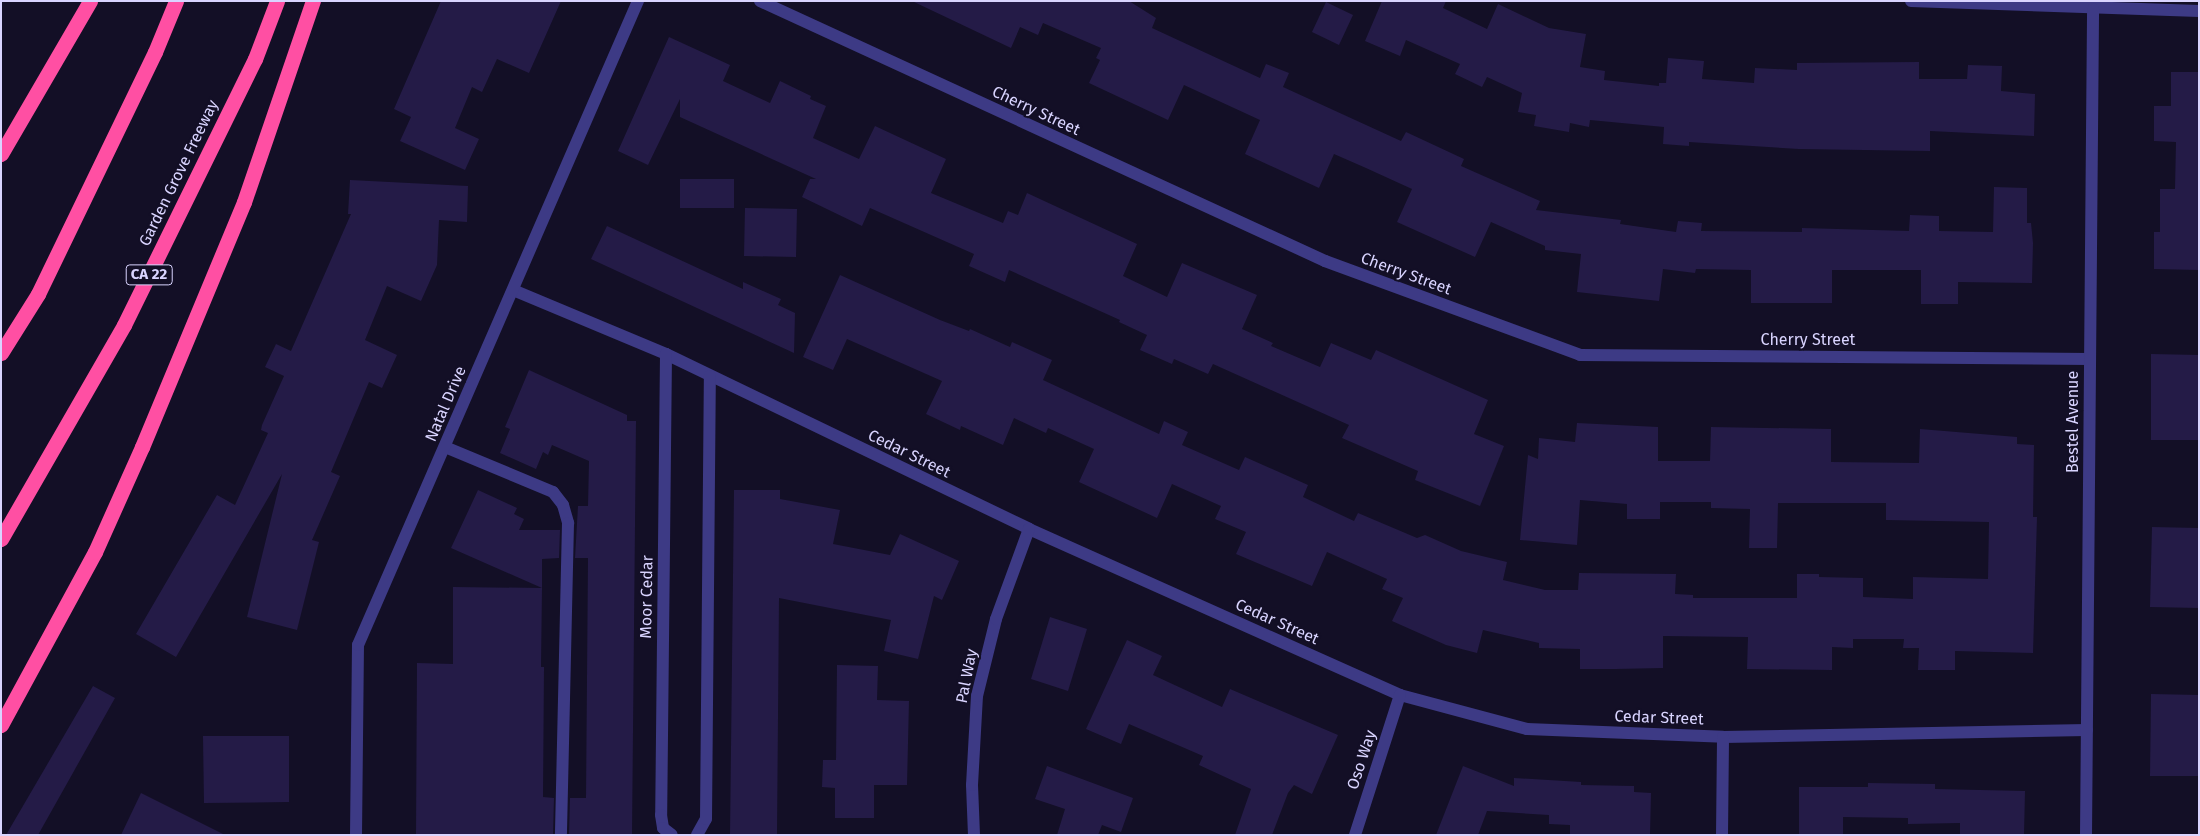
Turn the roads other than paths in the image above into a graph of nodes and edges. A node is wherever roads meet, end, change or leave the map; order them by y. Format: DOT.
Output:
graph roads {
  1 [pos="90,1"];
  2 [pos="176,1"];
  3 [pos="276,1"];
  4 [pos="313,1"];
  5 [pos="638,1"];
  6 [pos="760,1"];
  7 [pos="1911,1"];
  8 [pos="2093,9"];
  9 [pos="2199,11"];
  10 [pos="1,154"];
  11 [pos="513,290"];
  12 [pos="1,353"];
  13 [pos="666,354"];
  14 [pos="2090,358"];
  15 [pos="710,376"];
  16 [pos="445,447"];
  17 [pos="1029,529"];
  18 [pos="1,539"];
  19 [pos="1400,695"];
  20 [pos="1,725"];
  21 [pos="2087,730"];
  22 [pos="1723,737"];
  23 [pos="356,835"];
  24 [pos="562,835"];
  25 [pos="672,835"];
  26 [pos="697,835"];
  27 [pos="974,835"];
  28 [pos="1355,835"];
  29 [pos="1722,835"];
  30 [pos="2086,835"];
  1 -- 10 [label="highway"];
  2 -- 12 [label="highway"];
  3 -- 18 [label="highway, Garden Grove Freeway / CA 22"];
  4 -- 20 [label="highway"];
  5 -- 11 [label="street, Natal Drive"];
  6 -- 14 [label="street, Cherry Street"];
  7 -- 8 [label="street"];
  8 -- 9 [label="street"];
  8 -- 14 [label="street, Bestel Avenue"];
  11 -- 13 [label="street, Cedar Street"];
  11 -- 16 [label="street, Natal Drive"];
  13 -- 15 [label="street, Cedar Street"];
  13 -- 25 [label="street, Moor Cedar"];
  14 -- 21 [label="street, Bestel Avenue"];
  15 -- 17 [label="street, Cedar Street"];
  15 -- 26 [label="street"];
  16 -- 23 [label="street, Natal Drive"];
  16 -- 24 [label="street"];
  17 -- 19 [label="street, Cedar Street"];
  17 -- 27 [label="street, Pal Way"];
  19 -- 22 [label="street, Cedar Street"];
  19 -- 28 [label="street, Oso Way"];
  21 -- 22 [label="street, Cedar Street"];
  21 -- 30 [label="street, Bestel Avenue"];
  22 -- 29 [label="street"];
}
